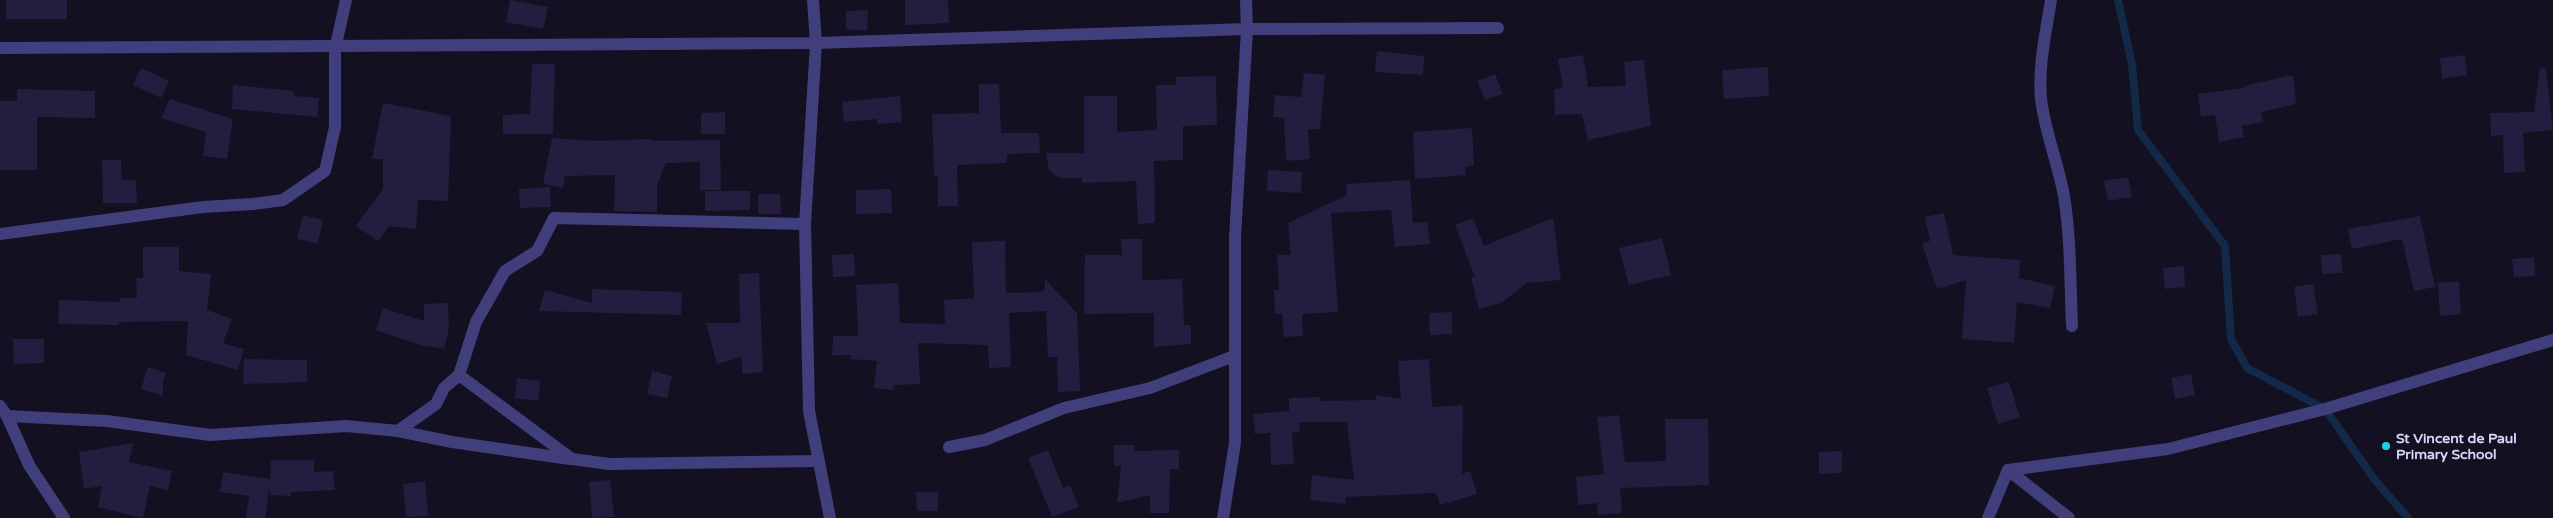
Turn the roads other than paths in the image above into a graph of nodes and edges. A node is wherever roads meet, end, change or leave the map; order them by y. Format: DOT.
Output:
graph roads {
  1 [pos="346,0"];
  2 [pos="813,0"];
  3 [pos="1246,0"];
  4 [pos="2051,0"];
  5 [pos="1498,28"];
  6 [pos="1247,29"];
  7 [pos="816,43"];
  8 [pos="0,48"];
  9 [pos="805,224"];
  10 [pos="0,234"];
  11 [pos="2072,326"];
  12 [pos="2553,340"];
  13 [pos="1234,356"];
  14 [pos="459,375"];
  15 [pos="4,411"];
  16 [pos="398,431"];
  17 [pos="949,447"];
  18 [pos="572,459"];
  19 [pos="819,461"];
  20 [pos="2008,470"];
  21 [pos="64,518"];
  22 [pos="830,518"];
  23 [pos="1223,518"];
  24 [pos="1988,518"];
  25 [pos="2069,518"];
  1 -- 10 [label="street"];
  2 -- 7 [label="street"];
  3 -- 6 [label="street"];
  4 -- 11 [label="street"];
  5 -- 6 [label="street"];
  6 -- 7 [label="street"];
  6 -- 13 [label="street"];
  7 -- 8 [label="street"];
  7 -- 9 [label="street"];
  9 -- 14 [label="street"];
  9 -- 19 [label="street"];
  12 -- 20 [label="street"];
  13 -- 17 [label="street"];
  13 -- 23 [label="street"];
  14 -- 16 [label="street"];
  14 -- 18 [label="street"];
  15 -- 16 [label="street"];
  15 -- 21 [label="street"];
  16 -- 18 [label="street"];
  18 -- 19 [label="street"];
  19 -- 22 [label="street"];
  20 -- 24 [label="street"];
  20 -- 25 [label="street"];
}
